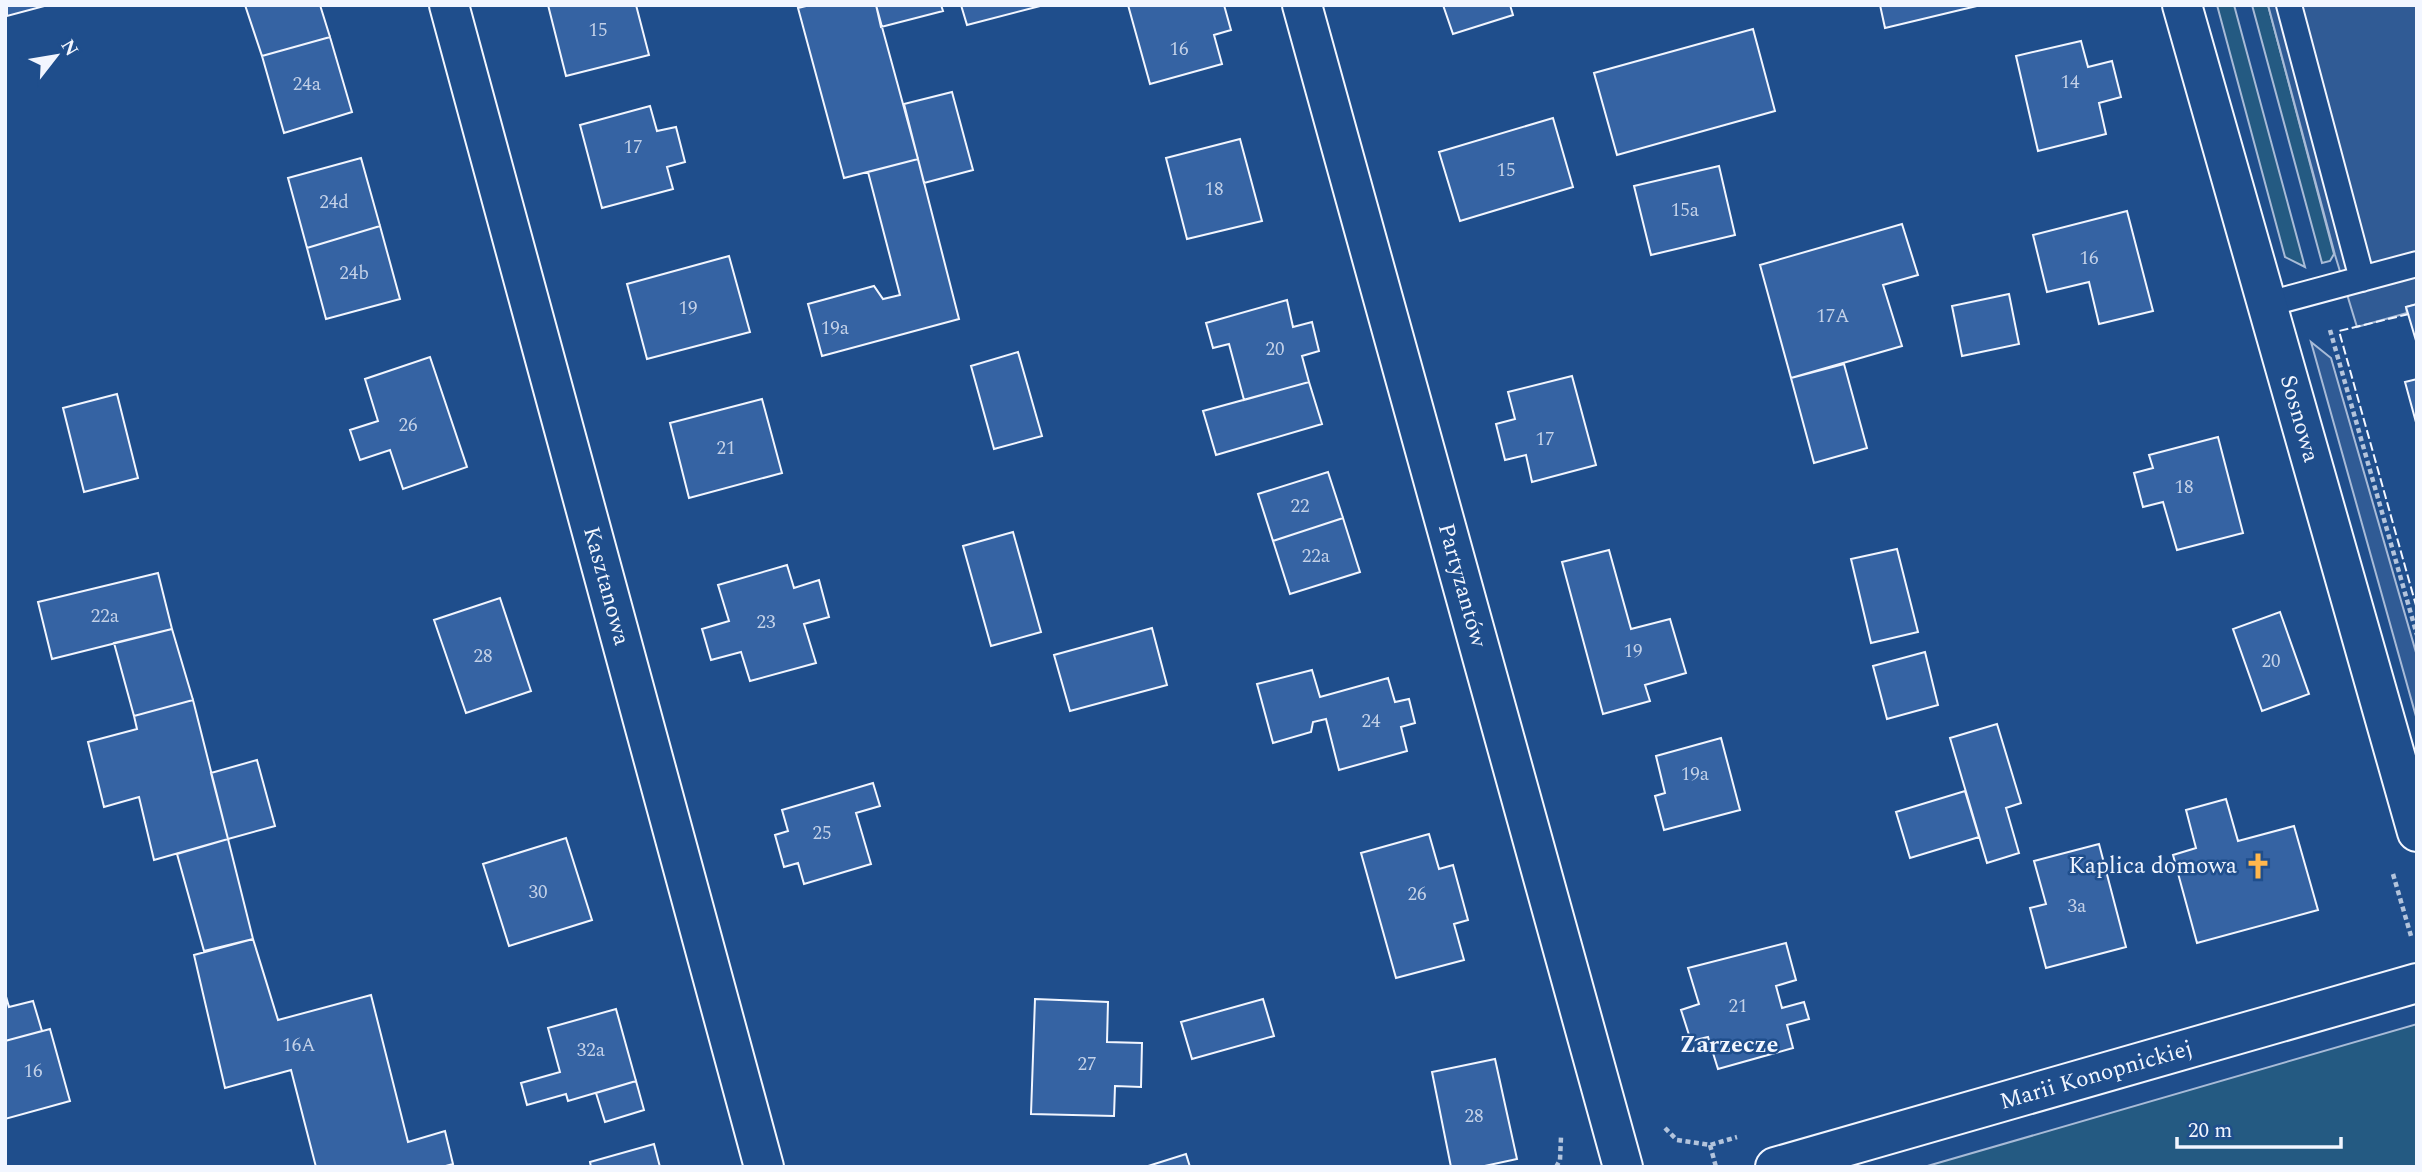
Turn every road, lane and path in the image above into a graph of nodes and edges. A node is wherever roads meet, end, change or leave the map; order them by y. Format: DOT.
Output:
graph roads {
  1 [pos="449,5"];
  2 [pos="1302,5"];
  3 [pos="2182,5"];
  4 [pos="2289,5"];
  5 [pos="2417,264"];
  6 [pos="2362,279"];
  7 [pos="2269,304"];
  8 [pos="2417,832"];
  9 [pos="2392,869"];
  10 [pos="2405,943"];
  11 [pos="2417,983"];
  12 [pos="1663,1126"];
  13 [pos="1750,1134"];
  14 [pos="1710,1144"];
  15 [pos="764,1167"];
  16 [pos="1623,1167"];
  17 [pos="1716,1167"];
  18 [pos="1775,1167"];
  1 -- 15 [label="street, Kasztanowa"];
  2 -- 16 [label="street, Partyzantów"];
  3 -- 7 [label="street, Sosnowa"];
  4 -- 6 [label="lane"];
  5 -- 6 [label="lane"];
  6 -- 7 [label="lane"];
  7 -- 8 [label="street, Sosnowa"];
  9 -- 10 [label="path"];
  11 -- 18 [label="street, Marii Konopnickiej"];
  12 -- 14 [label="path"];
  13 -- 14 [label="path"];
  14 -- 17 [label="path"];
}
